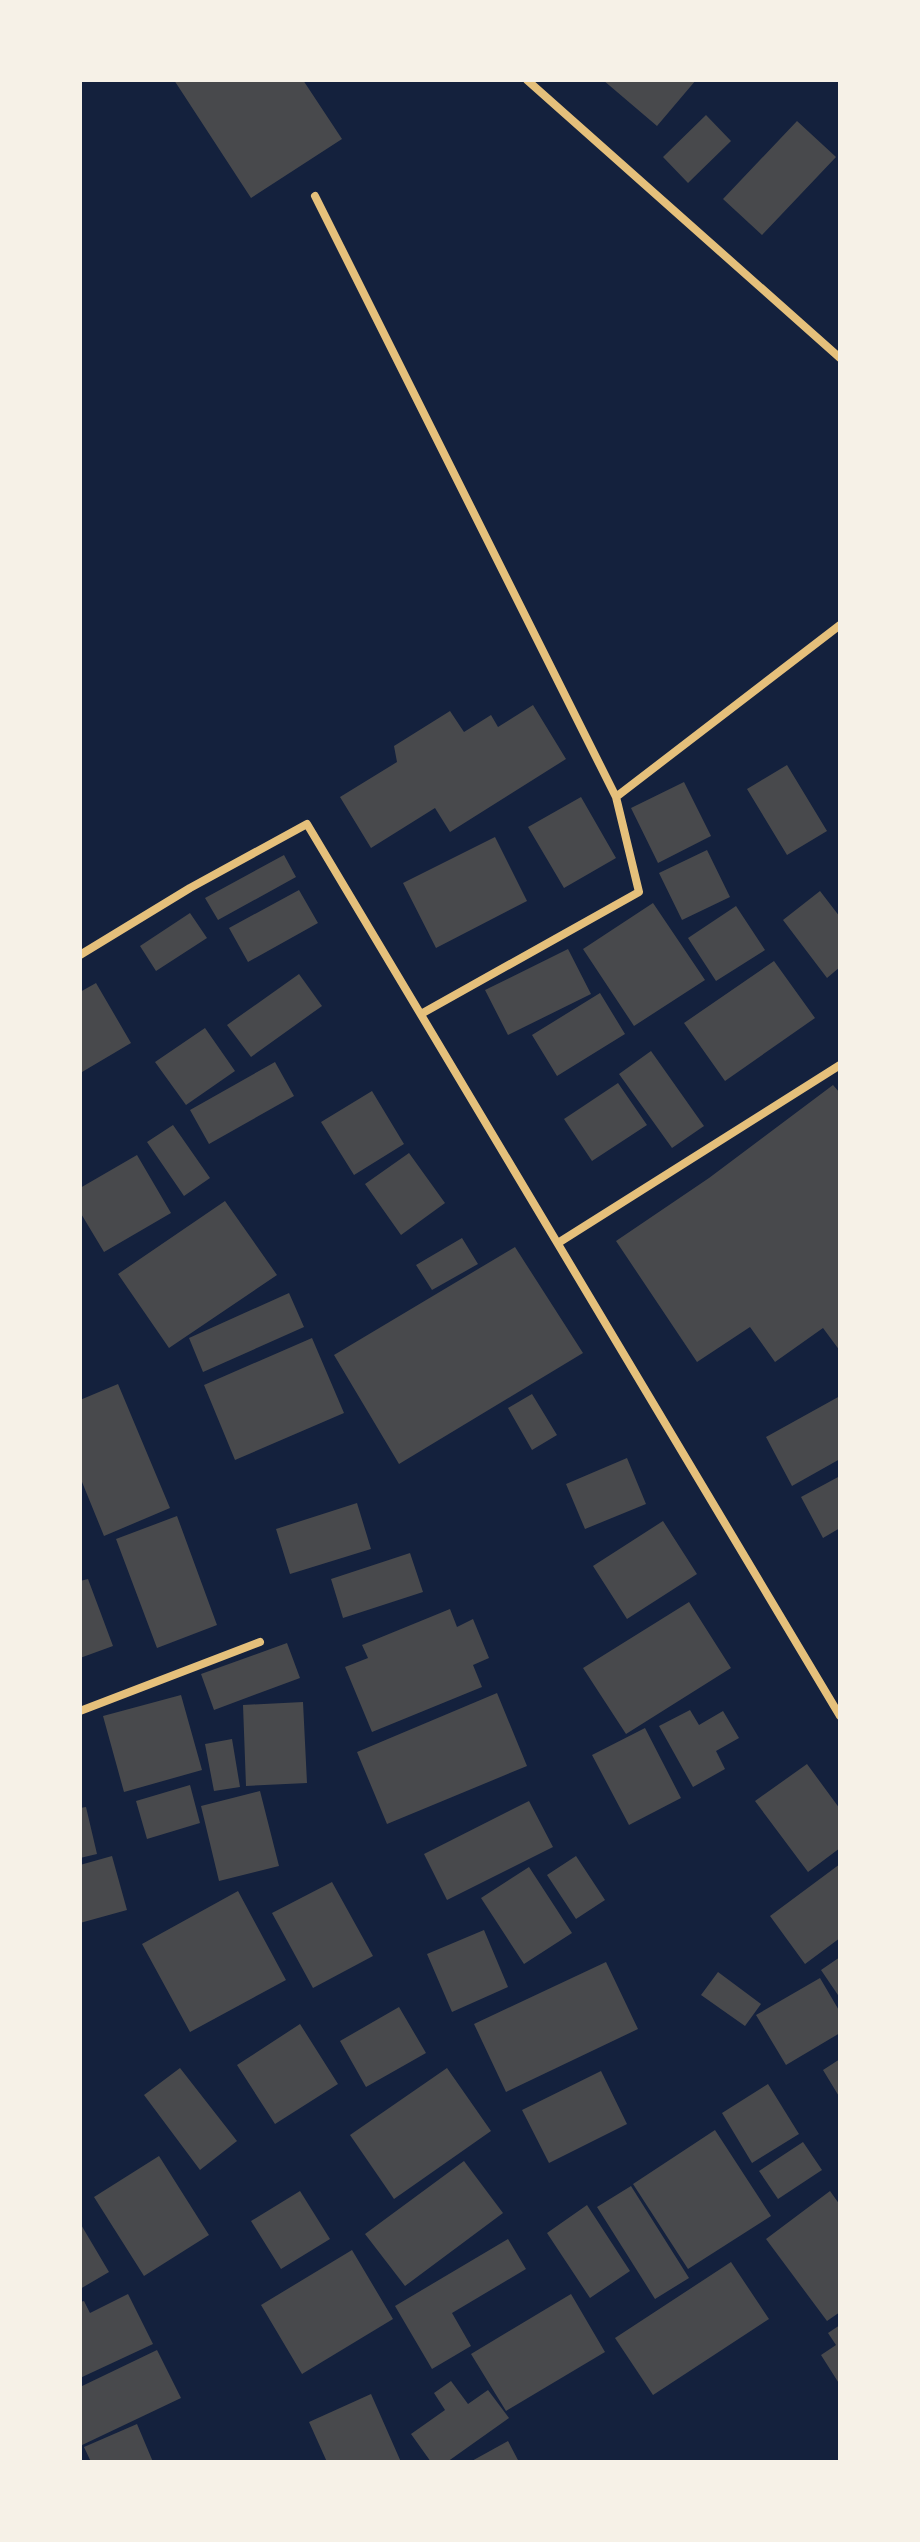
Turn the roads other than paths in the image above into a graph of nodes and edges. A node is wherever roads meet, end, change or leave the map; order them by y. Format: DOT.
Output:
graph roads {
  1 [pos="527,80"];
  2 [pos="315,196"];
  3 [pos="840,358"];
  4 [pos="840,625"];
  5 [pos="616,797"];
  6 [pos="80,955"];
  7 [pos="421,1014"];
  8 [pos="840,1065"];
  9 [pos="558,1243"];
  10 [pos="260,1642"];
  11 [pos="80,1711"];
  12 [pos="840,1716"];
  1 -- 3 [label="street"];
  2 -- 5 [label="street"];
  4 -- 5 [label="street"];
  5 -- 7 [label="street"];
  6 -- 7 [label="street"];
  7 -- 9 [label="street"];
  8 -- 9 [label="street"];
  9 -- 12 [label="street"];
  10 -- 11 [label="street"];
}
